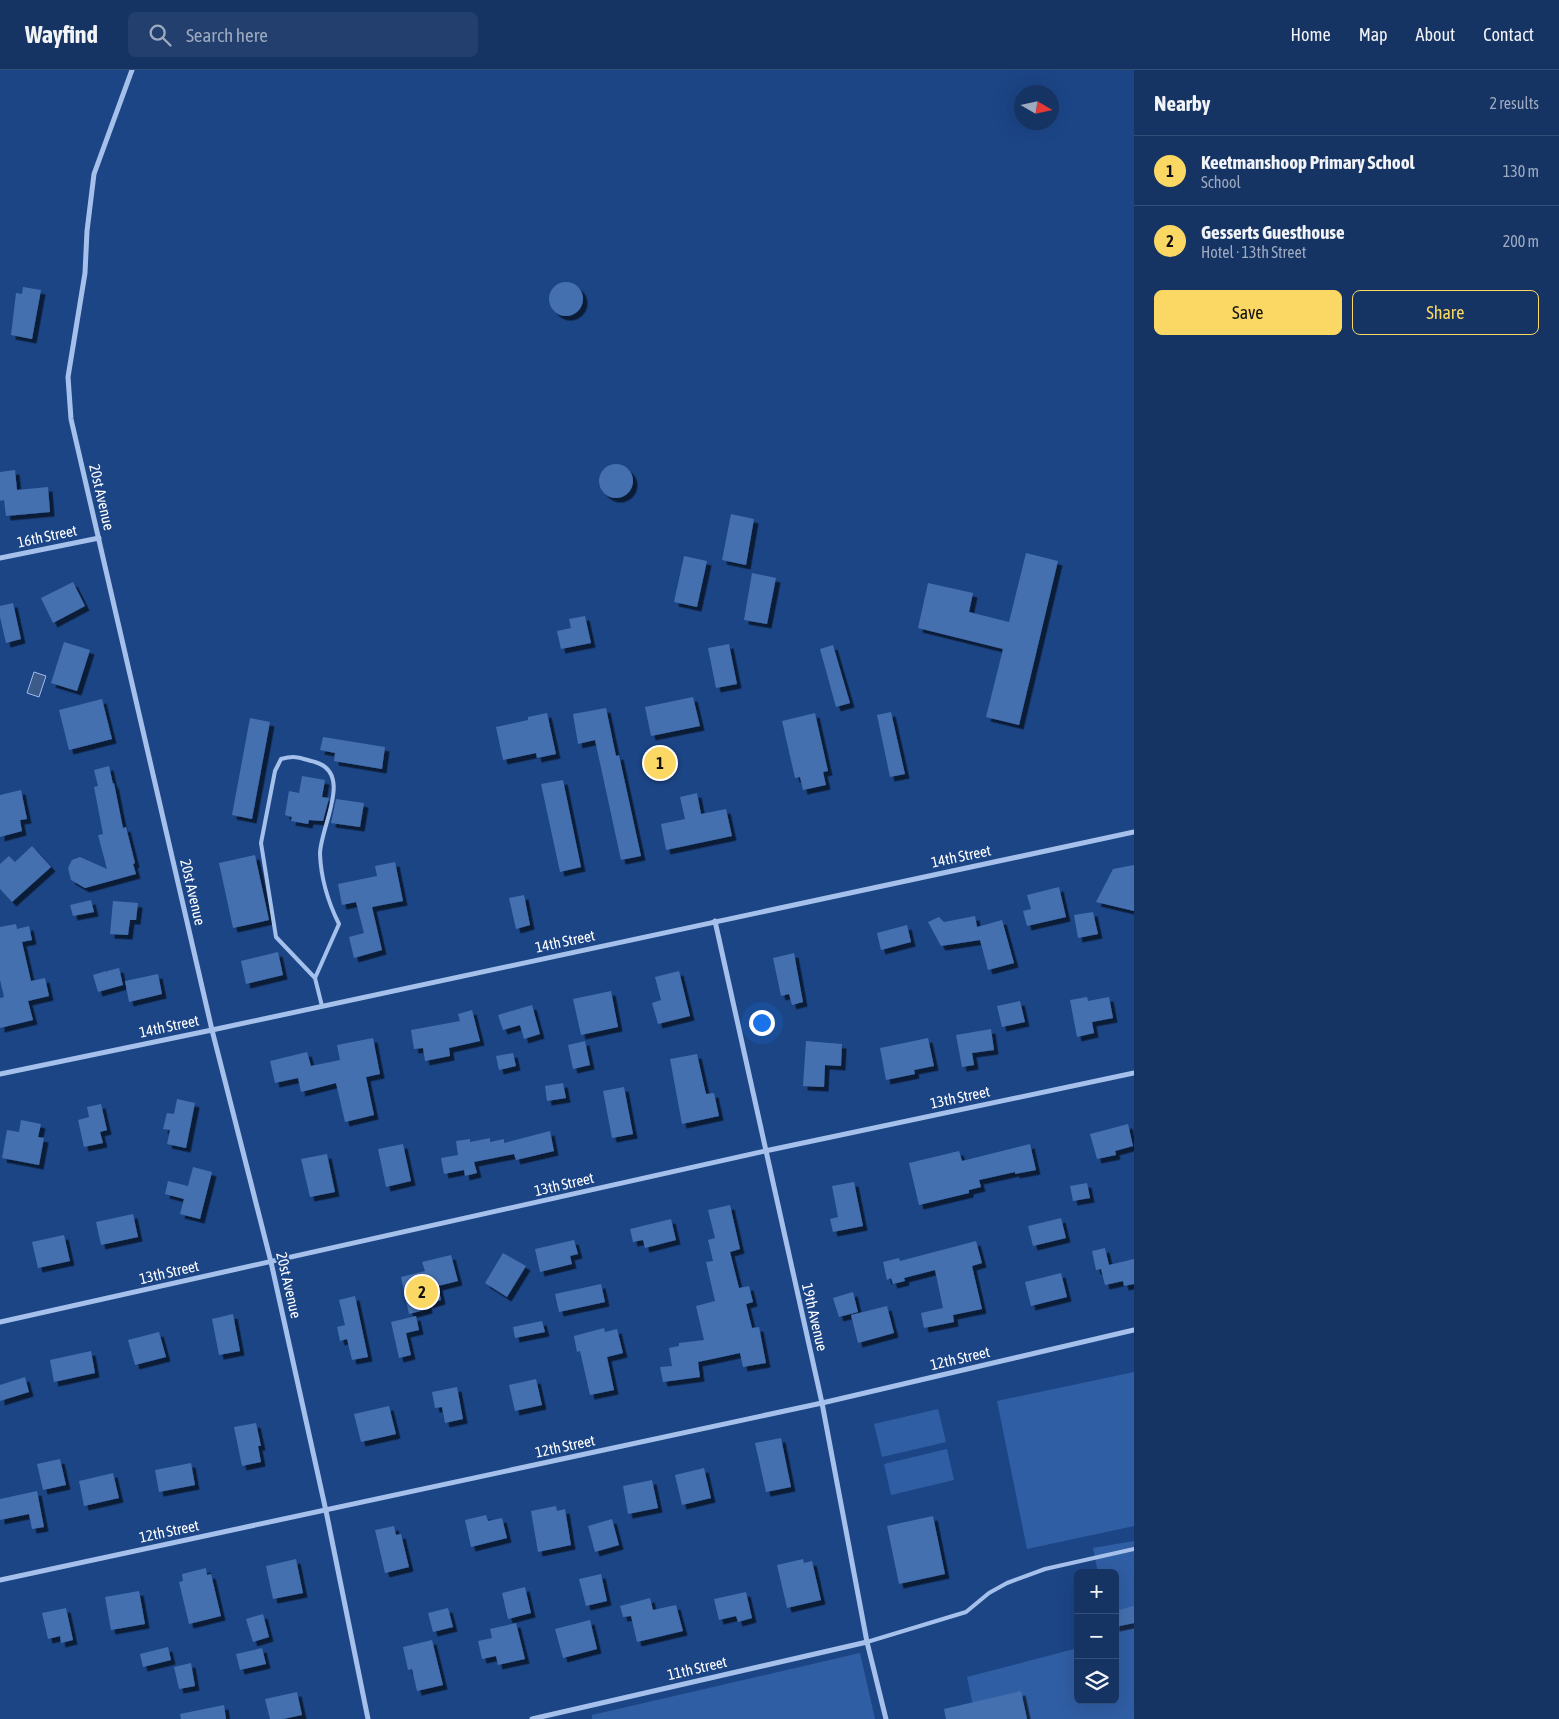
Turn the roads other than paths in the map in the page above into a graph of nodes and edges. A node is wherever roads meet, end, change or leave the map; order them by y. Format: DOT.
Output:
graph roads {
  1 [pos="132,70"];
  2 [pos="98,538"];
  3 [pos="0,558"];
  4 [pos="1134,832"];
  5 [pos="716,922"];
  6 [pos="316,978"];
  7 [pos="322,1006"];
  8 [pos="212,1030"];
  9 [pos="1134,1073"];
  10 [pos="0,1074"];
  11 [pos="765,1151"];
  12 [pos="272,1262"];
  13 [pos="0,1322"];
  14 [pos="1134,1330"];
  15 [pos="822,1403"];
  16 [pos="326,1511"];
  17 [pos="1134,1548"];
  18 [pos="0,1580"];
  19 [pos="867,1642"];
  20 [pos="552,1717"];
  21 [pos="368,1719"];
  22 [pos="532,1719"];
  23 [pos="886,1719"];
  1 -- 2 [label="street, 20st Avenue"];
  2 -- 3 [label="street, 16th Street"];
  2 -- 8 [label="street, 20st Avenue"];
  4 -- 5 [label="street, 14th Street"];
  5 -- 7 [label="street, 14th Street"];
  5 -- 11 [label="street, 19th Avenue"];
  6 -- 6 [label="lane"];
  6 -- 7 [label="lane"];
  7 -- 8 [label="street, 14th Street"];
  8 -- 10 [label="street, 14th Street"];
  8 -- 12 [label="street, 20st Avenue"];
  9 -- 11 [label="street, 13th Street"];
  11 -- 12 [label="street, 13th Street"];
  11 -- 15 [label="street, 19th Avenue"];
  12 -- 13 [label="street, 13th Street"];
  12 -- 16 [label="street, 20st Avenue"];
  14 -- 15 [label="street, 12th Street"];
  15 -- 16 [label="street, 12th Street"];
  15 -- 19 [label="street, 19th Avenue"];
  16 -- 18 [label="street, 12th Street"];
  16 -- 21 [label="street, 20st Avenue"];
  17 -- 19 [label="lane"];
  19 -- 20 [label="street, 11th Street"];
  19 -- 23 [label="street, 19th Avenue"];
  20 -- 22 [label="street, 11th Street"];
}
